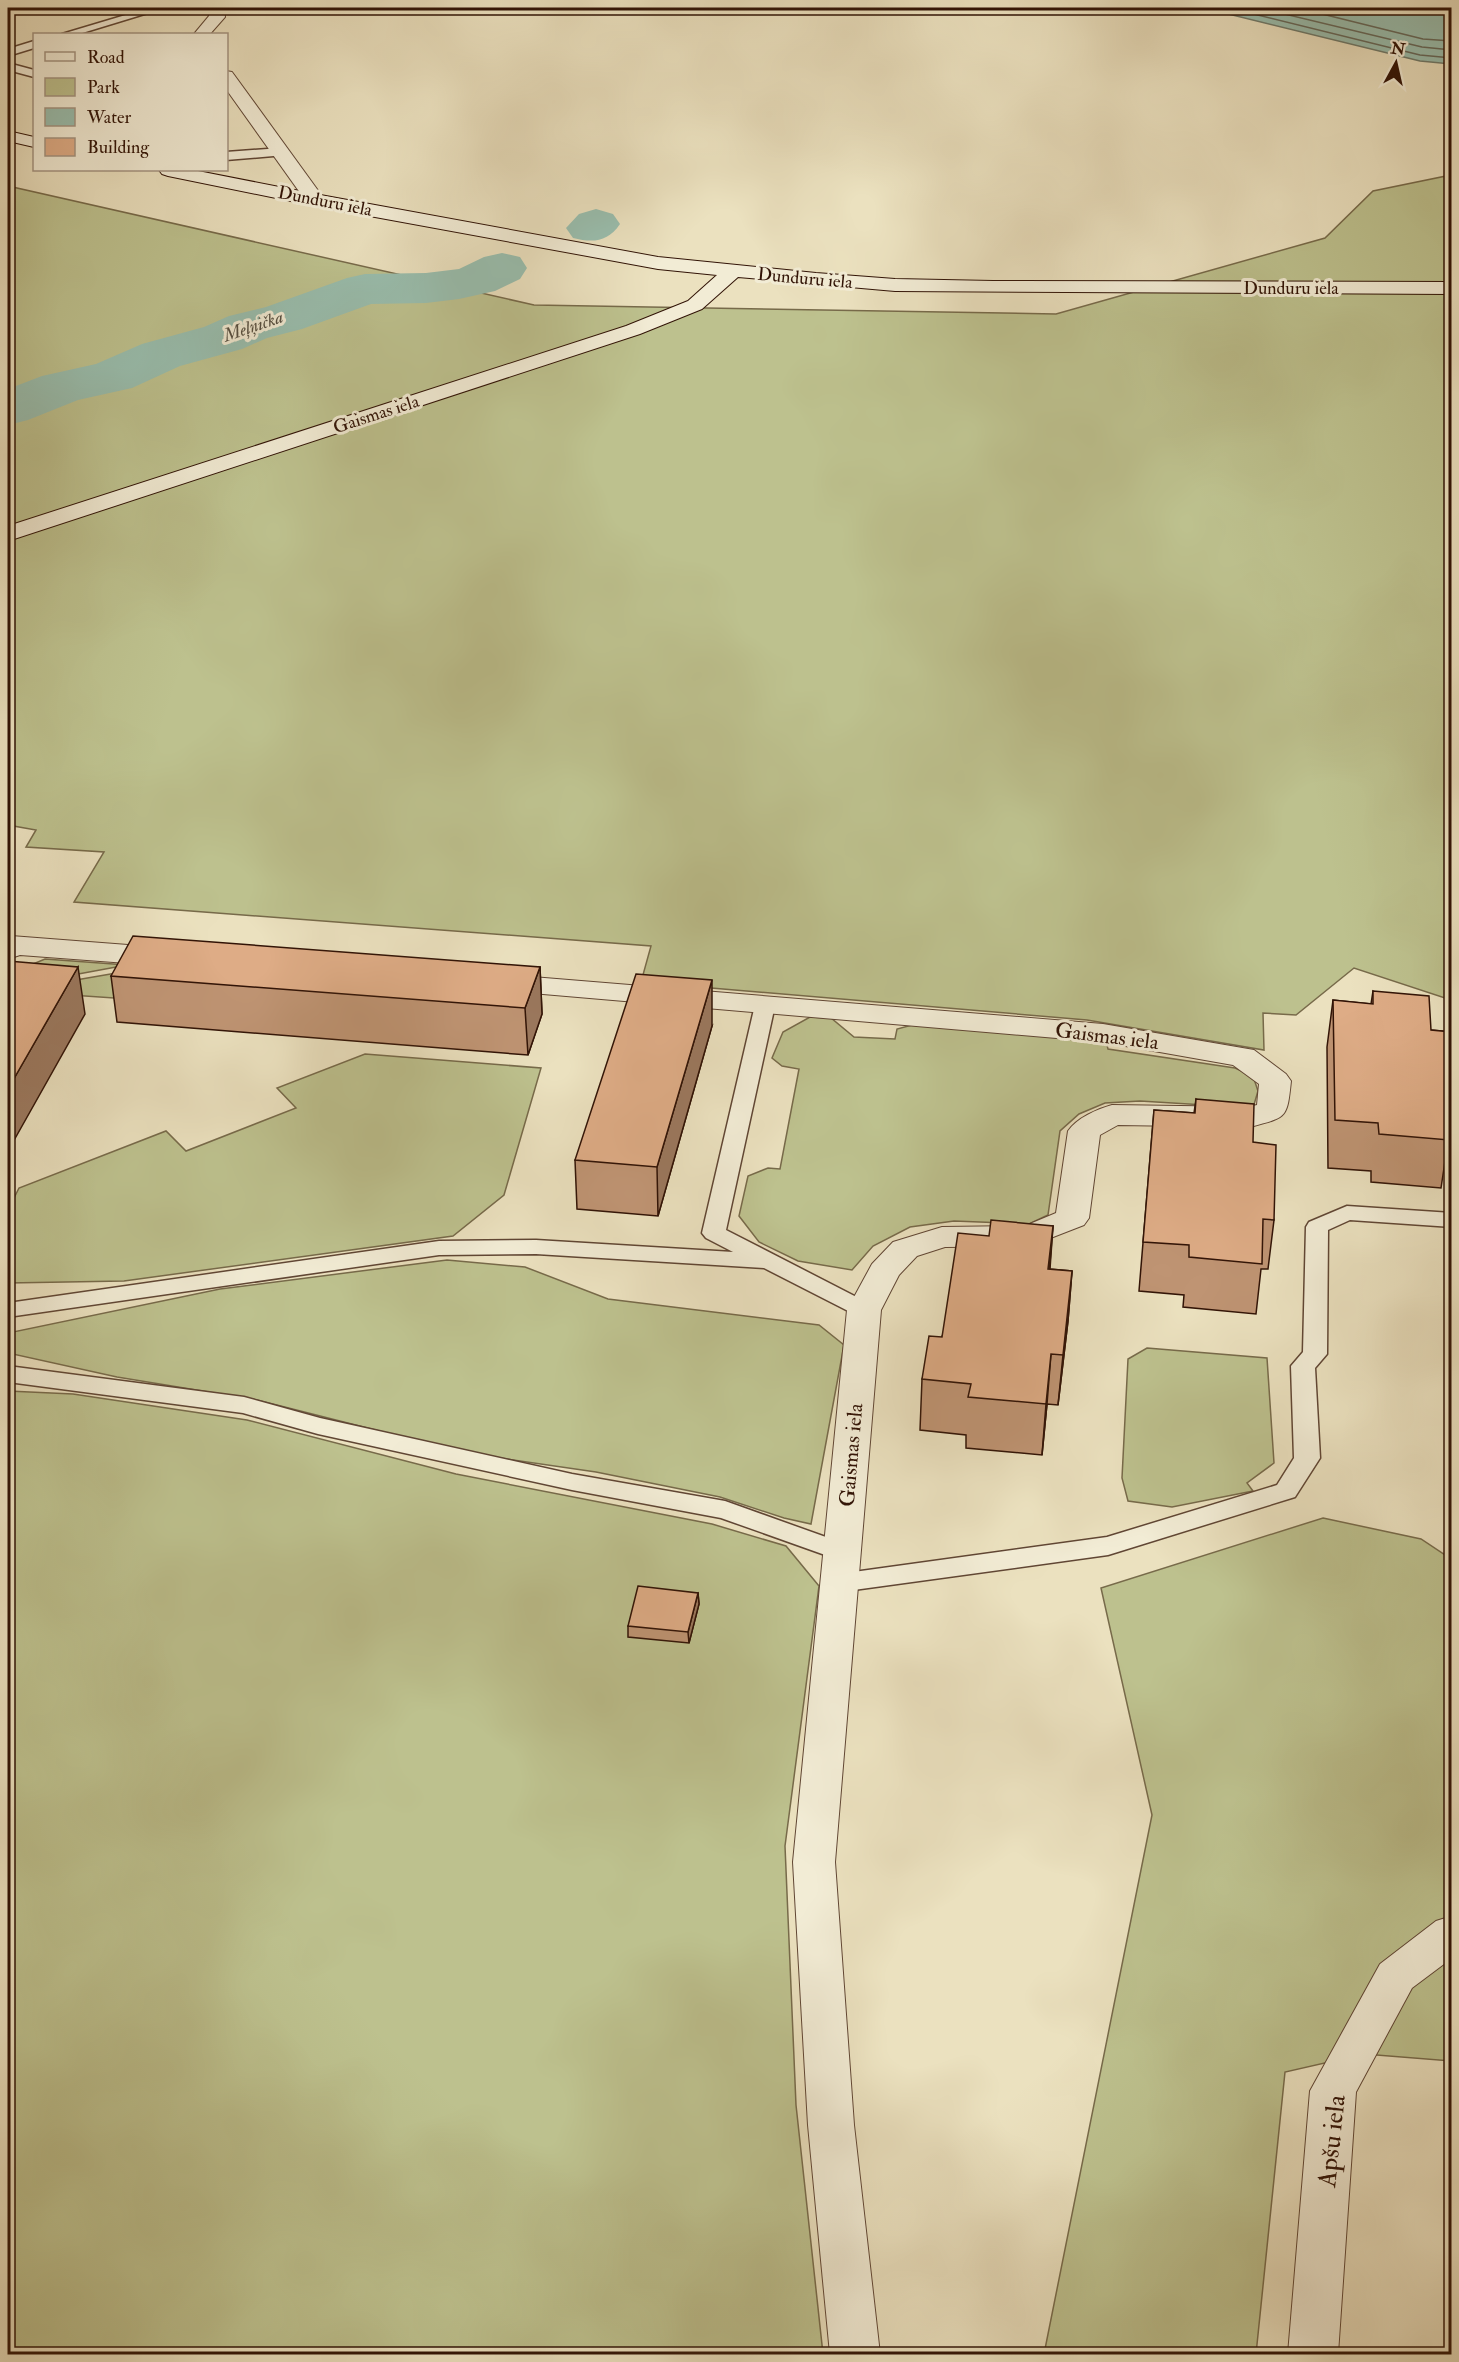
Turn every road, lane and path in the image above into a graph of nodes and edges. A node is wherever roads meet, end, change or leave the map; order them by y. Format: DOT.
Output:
graph roads {
  1 [pos="154,8"];
  2 [pos="216,8"];
  3 [pos="72,33"];
  4 [pos="203,33"];
  5 [pos="33,44"];
  6 [pos="8,52"];
  7 [pos="8,66"];
  8 [pos="33,74"];
  9 [pos="228,79"];
  10 [pos="8,136"];
  11 [pos="33,142"];
  12 [pos="281,152"];
  13 [pos="228,156"];
  14 [pos="173,171"];
  15 [pos="315,200"];
  16 [pos="733,272"];
  17 [pos="1452,288"];
  18 [pos="8,534"];
  19 [pos="8,951"];
  20 [pos="201,960"];
  21 [pos="470,981"];
  22 [pos="765,1005"];
  23 [pos="1452,1220"];
  24 [pos="768,1261"];
  25 [pos="8,1310"];
  26 [pos="864,1310"];
  27 [pos="8,1374"];
  28 [pos="841,1568"];
  29 [pos="1452,1933"];
  30 [pos="855,2355"];
  31 [pos="1313,2355"];
  1 -- 3 [label="lane"];
  2 -- 4 [label="street"];
  5 -- 6 [label="lane"];
  7 -- 8 [label="lane"];
  9 -- 12 [label="street"];
  10 -- 11 [label="street"];
  12 -- 13 [label="lane"];
  12 -- 15 [label="street"];
  14 -- 15 [label="street, Dunduru iela"];
  15 -- 16 [label="street, Dunduru iela"];
  16 -- 17 [label="street, Dunduru iela"];
  16 -- 18 [label="street, Gaismas iela"];
  19 -- 20 [label="street"];
  21 -- 22 [label="street, Gaismas iela"];
  22 -- 24 [label="lane"];
  22 -- 26 [label="street, Gaismas iela"];
  23 -- 28 [label="lane"];
  24 -- 25 [label="lane"];
  24 -- 26 [label="lane"];
  26 -- 28 [label="street, Gaismas iela"];
  27 -- 28 [label="lane"];
  28 -- 30 [label="street, Gaismas iela"];
  29 -- 31 [label="street, Apšu iela"];
}
